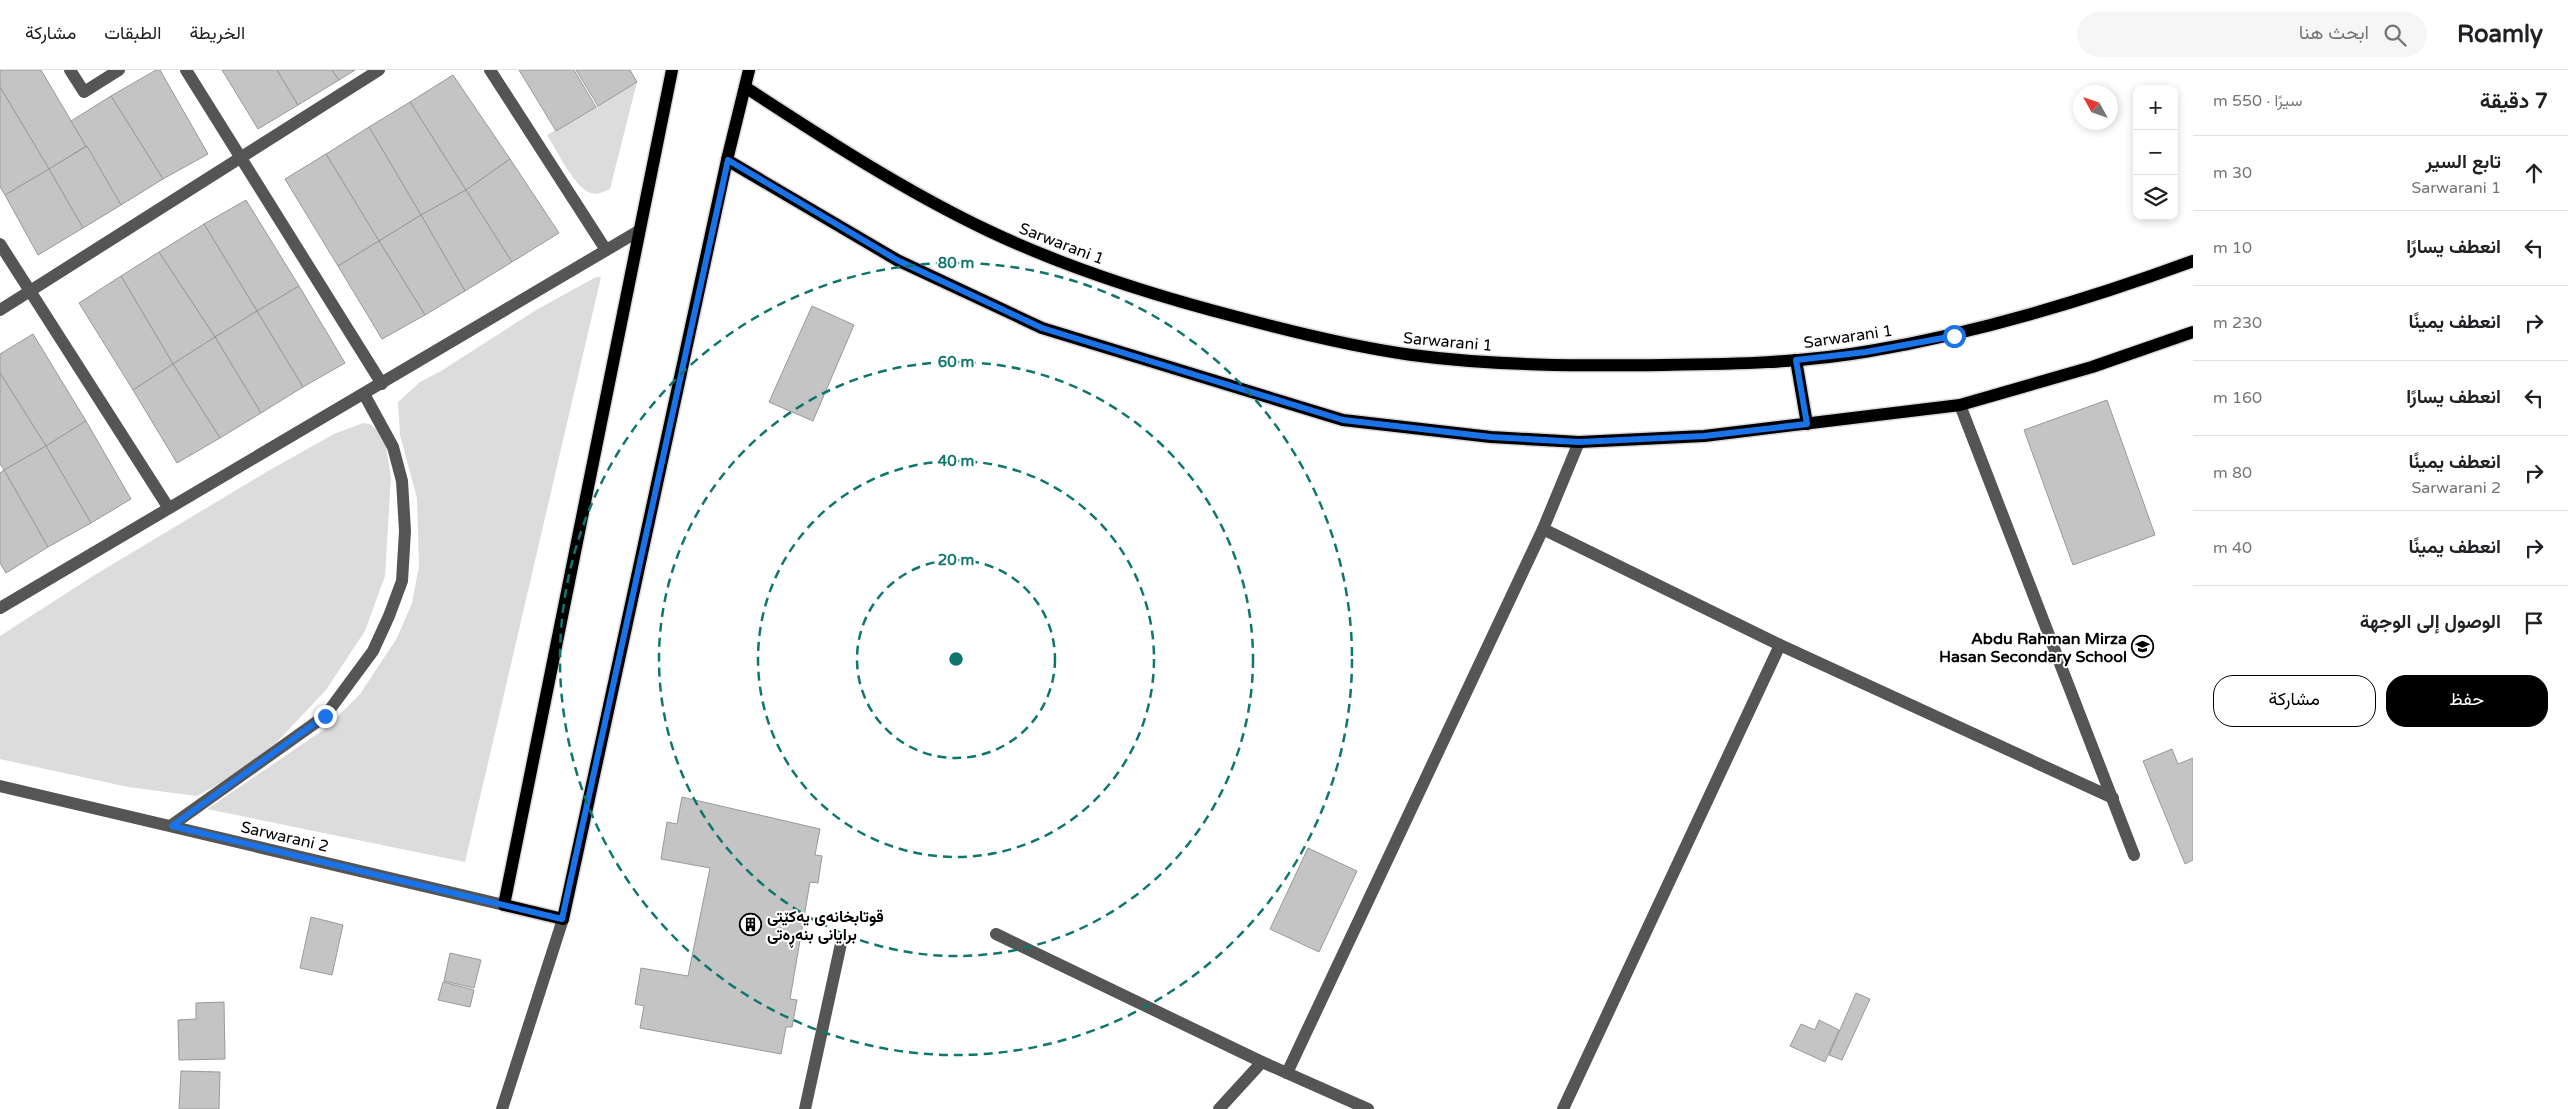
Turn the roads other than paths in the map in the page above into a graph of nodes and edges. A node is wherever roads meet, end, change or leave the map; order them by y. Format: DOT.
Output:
graph roads {
  1 [pos="70,70"];
  2 [pos="119,70"];
  3 [pos="186,70"];
  4 [pos="379,70"];
  5 [pos="490,70"];
  6 [pos="672,70"];
  7 [pos="749,70"];
  8 [pos="745,87"];
  9 [pos="241,158"];
  10 [pos="728,160"];
  11 [pos="638,232"];
  12 [pos="0,244"];
  13 [pos="606,250"];
  14 [pos="2193,261"];
  15 [pos="30,291"];
  16 [pos="0,310"];
  17 [pos="2193,332"];
  18 [pos="1796,360"];
  19 [pos="382,384"];
  20 [pos="364,394"];
  21 [pos="1960,405"];
  22 [pos="1807,424"];
  23 [pos="1579,442"];
  24 [pos="168,507"];
  25 [pos="1543,529"];
  26 [pos="0,608"];
  27 [pos="1780,645"];
  28 [pos="0,786"];
  29 [pos="2113,798"];
  30 [pos="172,826"];
  31 [pos="2134,854"];
  32 [pos="504,905"];
  33 [pos="562,919"];
  34 [pos="996,934"];
  35 [pos="842,939"];
  36 [pos="1262,1062"];
  37 [pos="1287,1073"];
  38 [pos="502,1109"];
  39 [pos="805,1109"];
  40 [pos="1219,1109"];
  41 [pos="1368,1109"];
  42 [pos="1563,1109"];
  1 -- 2 [label="street"];
  3 -- 9 [label="street"];
  4 -- 9 [label="street"];
  5 -- 13 [label="street"];
  6 -- 11 [label="main road"];
  7 -- 8 [label="main road"];
  8 -- 10 [label="main road"];
  8 -- 18 [label="main road, Sarwarani 1"];
  9 -- 15 [label="street"];
  9 -- 19 [label="street"];
  10 -- 23 [label="main road"];
  10 -- 33 [label="main road"];
  11 -- 13 [label="street"];
  11 -- 32 [label="main road"];
  12 -- 15 [label="street"];
  13 -- 19 [label="street"];
  14 -- 18 [label="main road, Sarwarani 1"];
  15 -- 16 [label="street"];
  15 -- 24 [label="street"];
  17 -- 21 [label="main road"];
  18 -- 22 [label="main road"];
  19 -- 20 [label="street"];
  20 -- 24 [label="street"];
  20 -- 30 [label="street"];
  21 -- 22 [label="main road"];
  21 -- 29 [label="street"];
  22 -- 23 [label="main road"];
  23 -- 25 [label="street"];
  24 -- 26 [label="street"];
  25 -- 27 [label="street"];
  25 -- 37 [label="street"];
  27 -- 29 [label="street"];
  27 -- 42 [label="street"];
  28 -- 30 [label="street, Sarwarani 2"];
  29 -- 31 [label="street"];
  30 -- 32 [label="street, Sarwarani 2"];
  32 -- 33 [label="main road, Sarwarani 2"];
  33 -- 38 [label="street"];
  34 -- 36 [label="street"];
  35 -- 39 [label="street"];
  36 -- 37 [label="street"];
  36 -- 40 [label="street"];
  37 -- 41 [label="street"];
}
